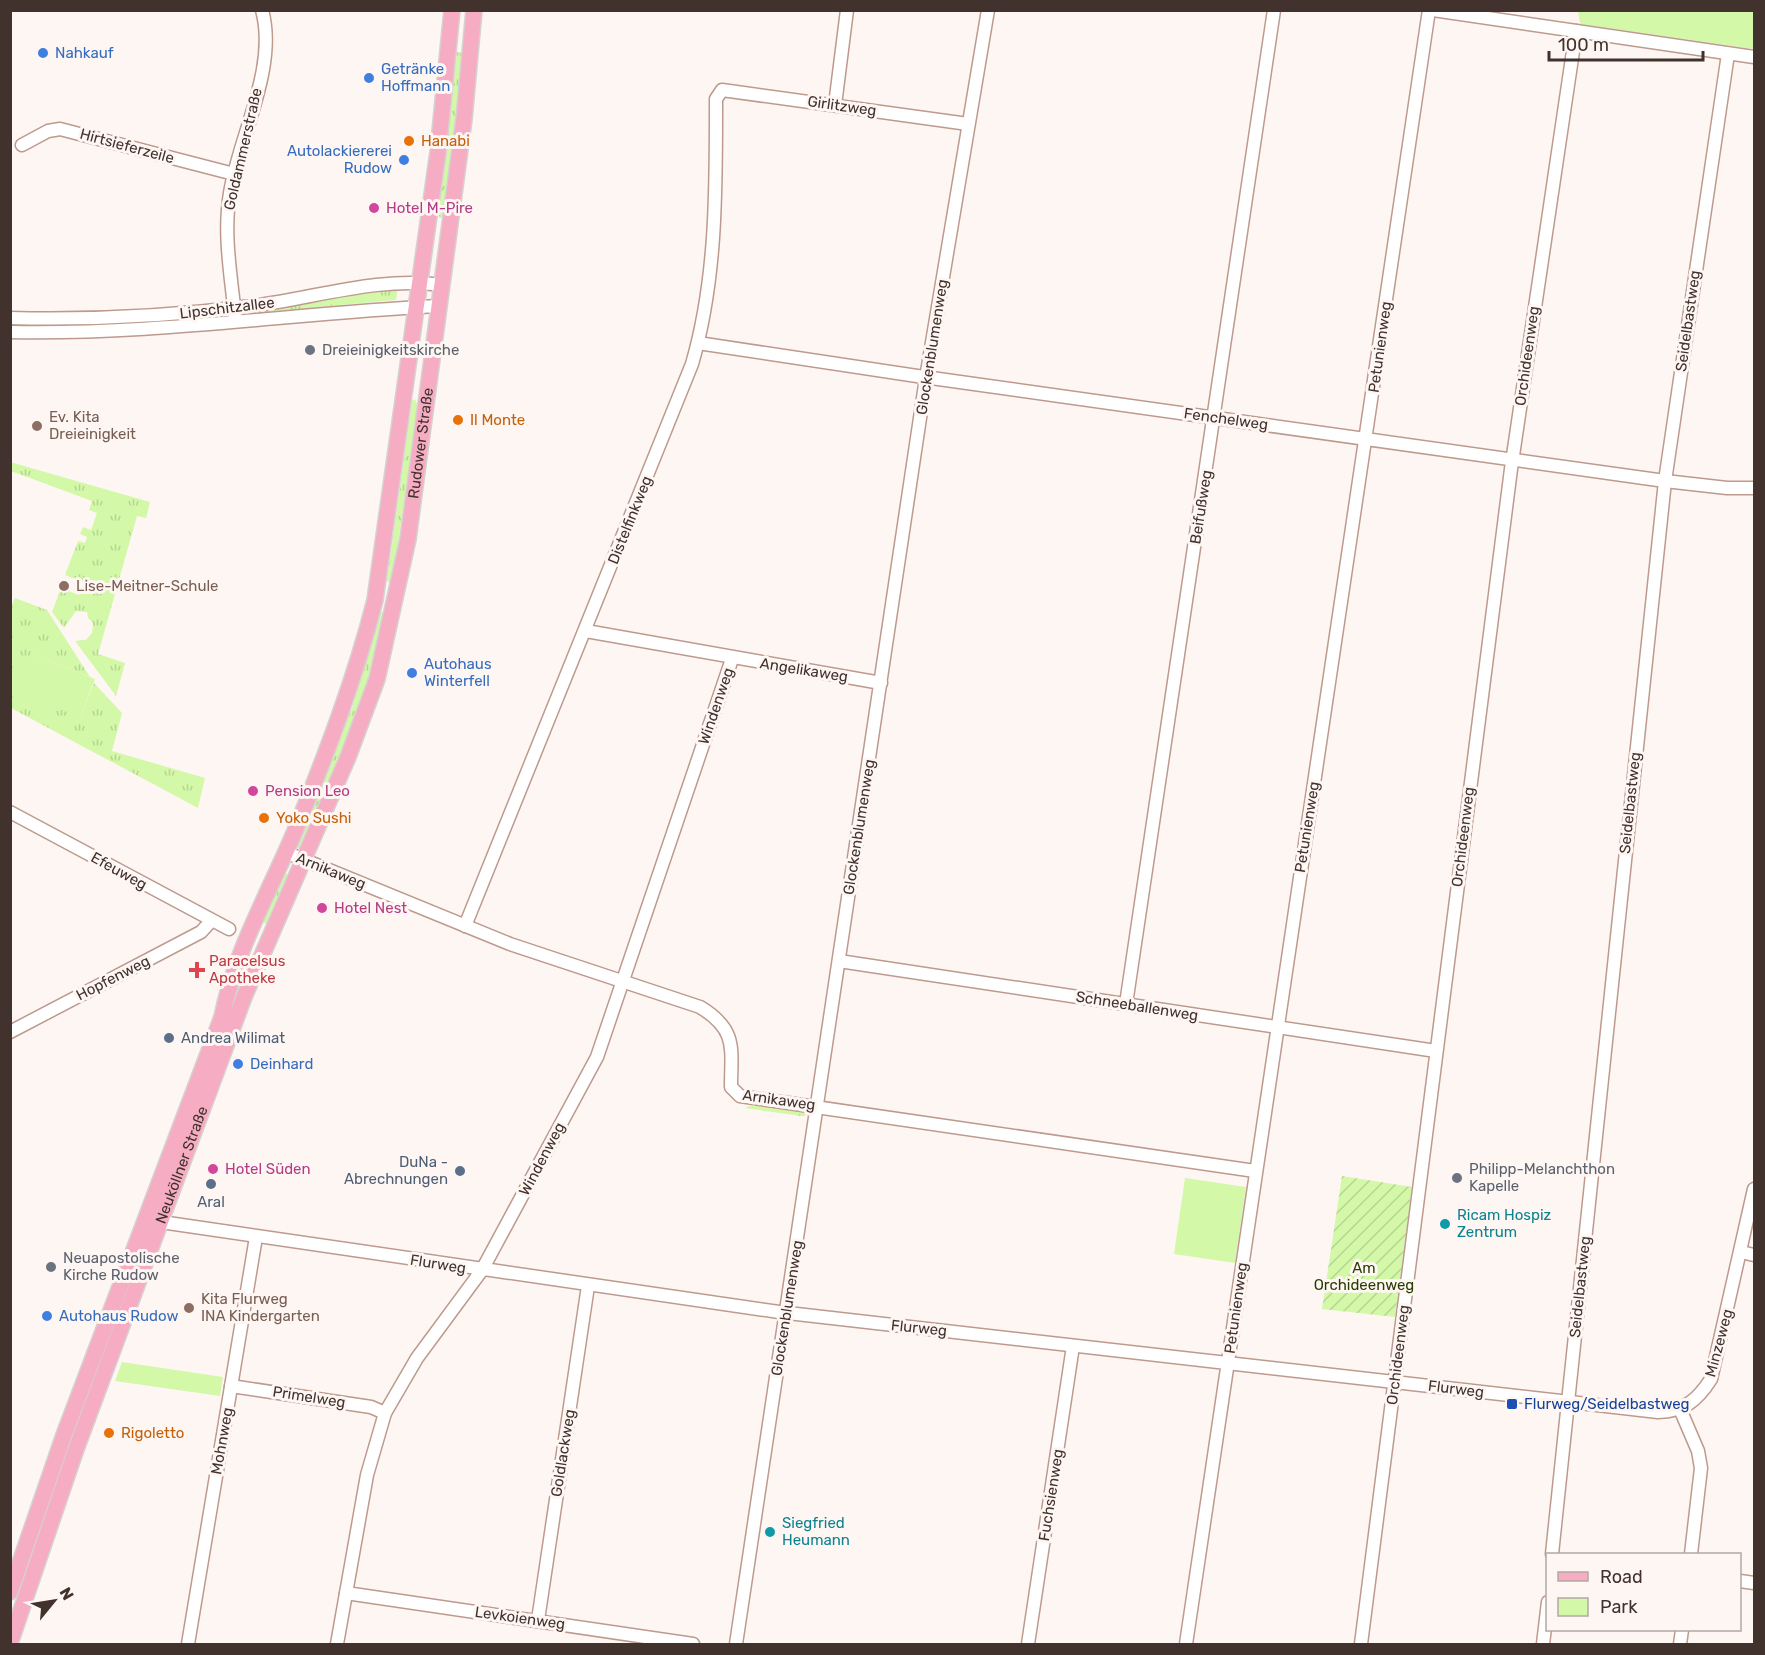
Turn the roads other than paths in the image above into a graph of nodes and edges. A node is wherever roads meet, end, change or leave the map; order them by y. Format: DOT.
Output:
graph roads {
  1 [pos="262,10"];
  2 [pos="847,10"];
  3 [pos="988,10"];
  4 [pos="1275,10"];
  5 [pos="1431,10"];
  6 [pos="452,17"];
  7 [pos="474,18"];
  8 [pos="1576,32"];
  9 [pos="1728,54"];
  10 [pos="1755,57"];
  11 [pos="718,96"];
  12 [pos="835,105"];
  13 [pos="968,124"];
  14 [pos="22,145"];
  15 [pos="234,174"];
  16 [pos="429,223"];
  17 [pos="450,226"];
  18 [pos="420,282"];
  19 [pos="442,285"];
  20 [pos="438,306"];
  21 [pos="417,307"];
  22 [pos="234,308"];
  23 [pos="10,318"];
  24 [pos="236,323"];
  25 [pos="10,332"];
  26 [pos="698,343"];
  27 [pos="926,378"];
  28 [pos="405,390"];
  29 [pos="426,393"];
  30 [pos="1214,417"];
  31 [pos="1366,439"];
  32 [pos="1512,459"];
  33 [pos="1665,481"];
  34 [pos="1755,488"];
  35 [pos="375,600"];
  36 [pos="395,605"];
  37 [pos="586,631"];
  38 [pos="732,659"];
  39 [pos="881,683"];
  40 [pos="10,812"];
  41 [pos="294,832"];
  42 [pos="285,852"];
  43 [pos="304,860"];
  44 [pos="211,921"];
  45 [pos="465,926"];
  46 [pos="229,929"];
  47 [pos="246,938"];
  48 [pos="265,946"];
  49 [pos="838,962"];
  50 [pos="622,982"];
  51 [pos="1126,1004"];
  52 [pos="1277,1027"];
  53 [pos="10,1032"];
  54 [pos="1436,1051"];
  55 [pos="818,1106"];
  56 [pos="1255,1171"];
  57 [pos="1755,1189"];
  58 [pos="146,1216"];
  59 [pos="161,1222"];
  60 [pos="256,1237"];
  61 [pos="1741,1252"];
  62 [pos="1755,1255"];
  63 [pos="482,1270"];
  64 [pos="588,1286"];
  65 [pos="787,1313"];
  66 [pos="1073,1346"];
  67 [pos="1228,1364"];
  68 [pos="1394,1382"];
  69 [pos="231,1386"];
  70 [pos="1568,1402"];
  71 [pos="1680,1409"];
  72 [pos="385,1413"];
  73 [pos="1552,1553"];
  74 [pos="1691,1553"];
  75 [pos="10,1592"];
  76 [pos="346,1593"];
  77 [pos="1546,1619"];
  78 [pos="538,1620"];
  79 [pos="10,1643"];
  80 [pos="188,1644"];
  81 [pos="337,1644"];
  82 [pos="693,1644"];
  83 [pos="736,1644"];
  84 [pos="1028,1644"];
  85 [pos="1186,1644"];
  86 [pos="1361,1644"];
  87 [pos="1543,1644"];
  1 -- 15 [label="street, Goldammerstraße"];
  2 -- 12 [label="street"];
  3 -- 13 [label="street, Glockenblumenweg"];
  4 -- 30 [label="street, Beifußweg"];
  5 -- 8 [label="street"];
  5 -- 31 [label="street, Petunienweg"];
  6 -- 7 [label="main road"];
  6 -- 16 [label="main road, Rudower Straße"];
  7 -- 17 [label="main road, Rudower Straße"];
  8 -- 9 [label="street"];
  8 -- 32 [label="street, Orchideenweg"];
  9 -- 10 [label="street"];
  9 -- 33 [label="street, Seidelbastweg"];
  11 -- 12 [label="street, Girlitzweg"];
  11 -- 26 [label="street, Distelfinkweg"];
  12 -- 13 [label="street, Girlitzweg"];
  13 -- 27 [label="street, Glockenblumenweg"];
  14 -- 15 [label="street, Hirtsieferzeile"];
  15 -- 22 [label="street, Goldammerstraße"];
  16 -- 17 [label="main road"];
  16 -- 18 [label="main road, Rudower Straße"];
  17 -- 19 [label="main road, Rudower Straße"];
  18 -- 19 [label="street, Lipschitzallee"];
  18 -- 21 [label="main road, Rudower Straße"];
  18 -- 22 [label="street, Lipschitzallee"];
  19 -- 20 [label="main road, Rudower Straße"];
  20 -- 21 [label="street, Lipschitzallee"];
  20 -- 29 [label="main road, Rudower Straße"];
  21 -- 24 [label="street, Lipschitzallee"];
  21 -- 28 [label="main road, Rudower Straße"];
  22 -- 23 [label="street, Lipschitzallee"];
  22 -- 24 [label="street, Goldammerstraße"];
  24 -- 25 [label="street, Lipschitzallee"];
  26 -- 27 [label="street, Fenchelweg"];
  26 -- 37 [label="street, Distelfinkweg"];
  27 -- 30 [label="street, Fenchelweg"];
  27 -- 39 [label="street, Glockenblumenweg"];
  28 -- 29 [label="main road"];
  28 -- 35 [label="main road, Rudower Straße"];
  29 -- 36 [label="main road, Rudower Straße"];
  30 -- 31 [label="street, Fenchelweg"];
  30 -- 51 [label="street, Beifußweg"];
  31 -- 32 [label="street, Fenchelweg"];
  31 -- 52 [label="street, Petunienweg"];
  32 -- 33 [label="street, Fenchelweg"];
  32 -- 54 [label="street, Orchideenweg"];
  33 -- 34 [label="street, Fenchelweg"];
  33 -- 70 [label="street, Seidelbastweg"];
  35 -- 36 [label="main road"];
  35 -- 41 [label="main road, Rudower Straße"];
  36 -- 43 [label="main road, Rudower Straße"];
  37 -- 38 [label="street, Angelikaweg"];
  37 -- 45 [label="street, Distelfinkweg"];
  38 -- 39 [label="street, Angelikaweg"];
  38 -- 50 [label="street, Windenweg"];
  39 -- 49 [label="street, Glockenblumenweg"];
  40 -- 44 [label="street, Efeuweg"];
  41 -- 42 [label="main road, Neuköllner Straße"];
  42 -- 43 [label="street, Arnikaweg"];
  42 -- 47 [label="main road, Neuköllner Straße"];
  43 -- 45 [label="street, Arnikaweg"];
  43 -- 48 [label="main road, Neuköllner Straße"];
  44 -- 46 [label="street, Efeuweg"];
  44 -- 53 [label="street, Hopfenweg"];
  45 -- 50 [label="street, Arnikaweg"];
  47 -- 48 [label="street"];
  47 -- 58 [label="main road, Neuköllner Straße"];
  48 -- 59 [label="main road, Neuköllner Straße"];
  49 -- 51 [label="street, Schneeballenweg"];
  49 -- 55 [label="street, Glockenblumenweg"];
  50 -- 55 [label="street, Arnikaweg"];
  50 -- 63 [label="street, Windenweg"];
  51 -- 52 [label="street, Schneeballenweg"];
  52 -- 54 [label="street, Schneeballenweg"];
  52 -- 56 [label="street, Petunienweg"];
  54 -- 68 [label="street, Orchideenweg"];
  55 -- 56 [label="street, Arnikaweg"];
  55 -- 65 [label="street, Glockenblumenweg"];
  56 -- 67 [label="street, Petunienweg"];
  57 -- 61 [label="street, Minzeweg"];
  58 -- 59 [label="main road"];
  58 -- 75 [label="main road, Neuköllner Straße"];
  59 -- 60 [label="street, Flurweg"];
  59 -- 79 [label="main road, Neuköllner Straße"];
  60 -- 63 [label="street, Flurweg"];
  60 -- 69 [label="street, Mohnweg"];
  61 -- 62 [label="street"];
  61 -- 71 [label="street, Minzeweg"];
  63 -- 64 [label="street, Flurweg"];
  63 -- 72 [label="street, Windenweg"];
  64 -- 65 [label="street, Flurweg"];
  64 -- 78 [label="street, Goldlackweg"];
  65 -- 66 [label="street, Flurweg"];
  65 -- 83 [label="street, Glockenblumenweg"];
  66 -- 67 [label="street, Flurweg"];
  66 -- 84 [label="street, Fuchsienweg"];
  67 -- 68 [label="street, Flurweg"];
  67 -- 85 [label="street, Petunienweg"];
  68 -- 70 [label="street, Flurweg"];
  68 -- 86 [label="street, Orchideenweg"];
  69 -- 72 [label="street, Primelweg"];
  69 -- 80 [label="street, Mohnweg"];
  70 -- 71 [label="street, Flurweg"];
  70 -- 73 [label="street, Seidelbastweg"];
  71 -- 74 [label="street"];
  72 -- 76 [label="street, Windenweg"];
  76 -- 78 [label="street, Levkoienweg"];
  76 -- 81 [label="street, Windenweg"];
  77 -- 87 [label="street"];
  78 -- 82 [label="street, Levkoienweg"];
}
